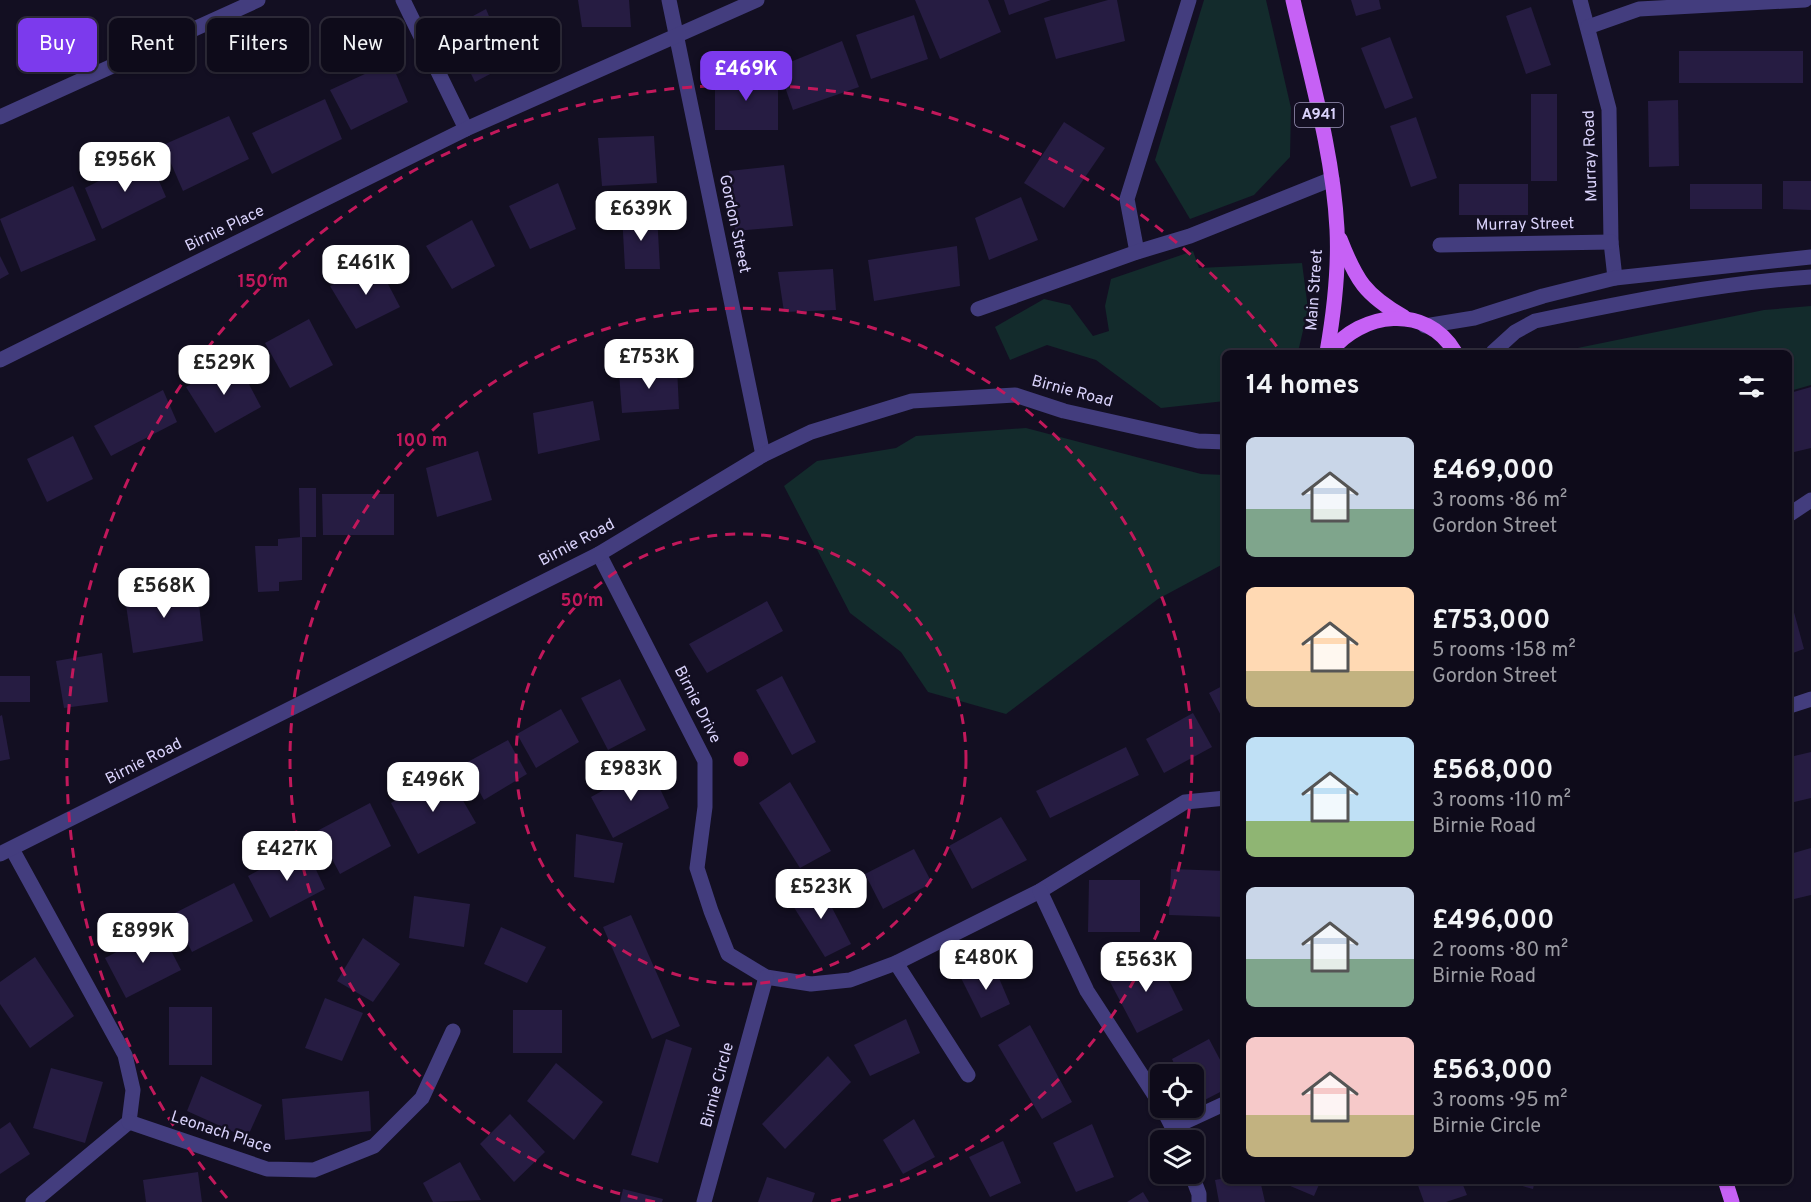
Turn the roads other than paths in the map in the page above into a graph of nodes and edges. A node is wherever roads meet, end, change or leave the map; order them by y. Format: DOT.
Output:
graph roads {
  1 [pos="258,0"];
  2 [pos="403,0"];
  3 [pos="669,0"];
  4 [pos="757,0"];
  5 [pos="1189,0"];
  6 [pos="1293,0"];
  7 [pos="1580,0"];
  8 [pos="1805,0"];
  9 [pos="1588,27"];
  10 [pos="676,37"];
  11 [pos="0,117"];
  12 [pos="466,129"];
  13 [pos="1332,179"];
  14 [pos="1337,230"];
  15 [pos="1611,242"];
  16 [pos="1440,245"];
  17 [pos="1137,252"];
  18 [pos="1811,257"];
  19 [pos="1811,277"];
  20 [pos="1615,278"];
  21 [pos="978,309"];
  22 [pos="1419,324"];
  23 [pos="1328,350"];
  24 [pos="1330,350"];
  25 [pos="1454,350"];
  26 [pos="1496,350"];
  27 [pos="0,360"];
  28 [pos="1222,435"];
  29 [pos="1198,441"];
  30 [pos="1222,442"];
  31 [pos="763,455"];
  32 [pos="1811,500"];
  33 [pos="1792,513"];
  34 [pos="599,554"];
  35 [pos="1811,699"];
  36 [pos="1792,704"];
  37 [pos="1222,798"];
  38 [pos="6,852"];
  39 [pos="1041,891"];
  40 [pos="896,963"];
  41 [pos="766,977"];
  42 [pos="453,1031"];
  43 [pos="968,1075"];
  44 [pos="1150,1088"];
  45 [pos="1222,1105"];
  46 [pos="129,1122"];
  47 [pos="1181,1130"];
  48 [pos="1195,1184"];
  49 [pos="1726,1184"];
  50 [pos="33,1202"];
  51 [pos="704,1202"];
  52 [pos="1199,1202"];
  53 [pos="1732,1202"];
  1 -- 11 [label="street"];
  2 -- 12 [label="street"];
  3 -- 10 [label="street, Gordon Street"];
  4 -- 10 [label="street, Birnie Place"];
  5 -- 17 [label="street"];
  6 -- 13 [label="main road, Main Street / A941"];
  7 -- 9 [label="street, Murray Road"];
  8 -- 9 [label="street"];
  9 -- 15 [label="street, Murray Road"];
  10 -- 12 [label="street, Birnie Place"];
  10 -- 31 [label="street, Gordon Street"];
  12 -- 27 [label="street, Birnie Place"];
  13 -- 14 [label="main road, Main Street / A941"];
  13 -- 17 [label="street"];
  14 -- 22 [label="main road, Main Street / A941"];
  14 -- 23 [label="main road, Main Street / A941"];
  15 -- 16 [label="street, Murray Street"];
  15 -- 20 [label="street, Murray Road"];
  17 -- 21 [label="street"];
  18 -- 20 [label="street"];
  19 -- 26 [label="street"];
  20 -- 22 [label="street"];
  22 -- 24 [label="main road, A941"];
  22 -- 25 [label="main road, A941"];
  28 -- 29 [label="street, Birnie Road"];
  29 -- 30 [label="street, Birnie Road"];
  29 -- 31 [label="street, Birnie Road"];
  31 -- 34 [label="street, Birnie Road"];
  32 -- 33 [label="street"];
  34 -- 38 [label="street, Birnie Road"];
  34 -- 41 [label="street, Birnie Drive"];
  35 -- 36 [label="street"];
  37 -- 39 [label="street, Birnie Drive"];
  38 -- 46 [label="street"];
  39 -- 40 [label="street, Birnie Drive"];
  39 -- 44 [label="street"];
  40 -- 41 [label="street, Birnie Drive"];
  40 -- 43 [label="street"];
  41 -- 51 [label="street, Birnie Circle"];
  42 -- 46 [label="street, Leonach Place"];
  45 -- 47 [label="street"];
  46 -- 50 [label="street"];
  48 -- 52 [label="street"];
  49 -- 53 [label="main road"];
}
